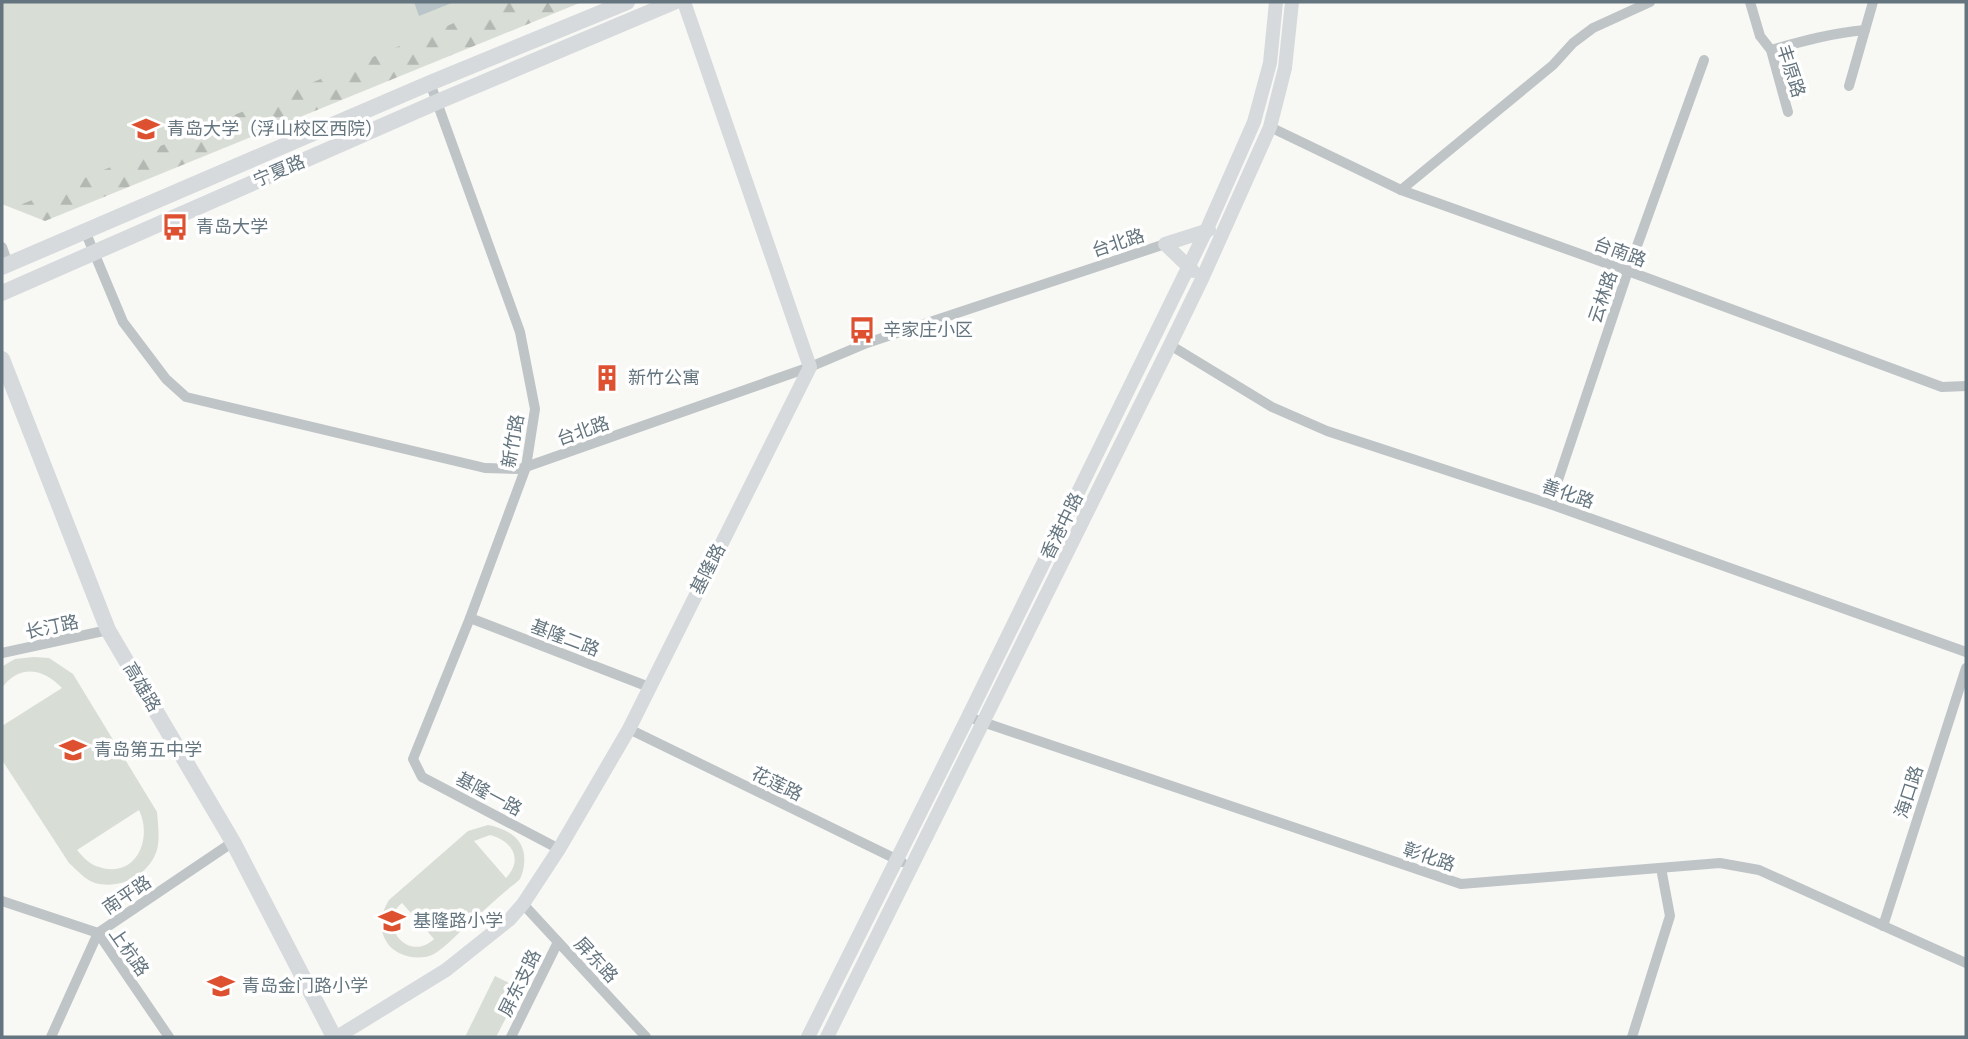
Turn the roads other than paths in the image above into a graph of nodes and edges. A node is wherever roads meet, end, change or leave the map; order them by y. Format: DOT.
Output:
graph roads {
  1 [pos="627,2"];
  2 [pos="674,2"];
  3 [pos="684,2"];
  4 [pos="1276,2"];
  5 [pos="1292,2"];
  6 [pos="1650,2"];
  7 [pos="1750,2"];
  8 [pos="1873,2"];
  9 [pos="1865,30"];
  10 [pos="1771,50"];
  11 [pos="1704,60"];
  12 [pos="430,83"];
  13 [pos="1849,86"];
  14 [pos="437,102"];
  15 [pos="1788,112"];
  16 [pos="1270,127"];
  17 [pos="1401,190"];
  18 [pos="1224,229"];
  19 [pos="85,231"];
  20 [pos="1206,231"];
  21 [pos="1165,244"];
  22 [pos="2,247"];
  23 [pos="94,253"];
  24 [pos="5,266"];
  25 [pos="1189,267"];
  26 [pos="1628,271"];
  27 [pos="1202,279"];
  28 [pos="2,293"];
  29 [pos="1170,345"];
  30 [pos="2,359"];
  31 [pos="810,367"];
  32 [pos="1966,386"];
  33 [pos="526,467"];
  34 [pos="1550,505"];
  35 [pos="470,618"];
  36 [pos="108,630"];
  37 [pos="1966,652"];
  38 [pos="2,653"];
  39 [pos="1966,668"];
  40 [pos="649,687"];
  41 [pos="968,718"];
  42 [pos="983,723"];
  43 [pos="629,729"];
  44 [pos="414,759"];
  45 [pos="233,842"];
  46 [pos="559,849"];
  47 [pos="896,859"];
  48 [pos="912,866"];
  49 [pos="1661,868"];
  50 [pos="2,901"];
  51 [pos="523,904"];
  52 [pos="1883,926"];
  53 [pos="98,933"];
  54 [pos="558,942"];
  55 [pos="1966,963"];
  56 [pos="51,1037"];
  57 [pos="169,1037"];
  58 [pos="335,1037"];
  59 [pos="511,1037"];
  60 [pos="646,1037"];
  61 [pos="807,1037"];
  62 [pos="827,1037"];
  63 [pos="1632,1037"];
  1 -- 12 [label="main road, 宁夏路"];
  2 -- 14 [label="main road, 宁夏路"];
  3 -- 31 [label="main road"];
  4 -- 20 [label="main road, 香港中路"];
  5 -- 16 [label="main road, 香港中路"];
  6 -- 17 [label="street"];
  7 -- 10 [label="street, 丰原路"];
  8 -- 9 [label="street"];
  9 -- 10 [label="street"];
  9 -- 13 [label="street"];
  10 -- 15 [label="street, 丰原路"];
  11 -- 26 [label="street, 云林路"];
  12 -- 14 [label="street, 新竹路"];
  12 -- 19 [label="main road, 宁夏路"];
  14 -- 23 [label="main road, 宁夏路"];
  14 -- 33 [label="street, 新竹路"];
  16 -- 17 [label="street, 台南路"];
  16 -- 18 [label="main road, 香港中路"];
  17 -- 26 [label="street, 台南路"];
  18 -- 20 [label="main road"];
  18 -- 27 [label="main road, 香港中路"];
  19 -- 23 [label="street, 台北路"];
  19 -- 24 [label="main road, 宁夏路"];
  20 -- 21 [label="main road"];
  20 -- 25 [label="main road, 香港中路"];
  21 -- 25 [label="main road"];
  21 -- 31 [label="street, 台北路"];
  22 -- 24 [label="street"];
  23 -- 28 [label="main road, 宁夏路"];
  23 -- 33 [label="street, 台北路"];
  25 -- 27 [label="main road"];
  25 -- 41 [label="main road, 香港中路"];
  26 -- 32 [label="street, 台南路"];
  26 -- 34 [label="street, 云林路"];
  27 -- 29 [label="main road, 香港中路"];
  29 -- 34 [label="street, 善化路"];
  29 -- 42 [label="main road, 香港中路"];
  30 -- 36 [label="main road, 高雄路"];
  31 -- 33 [label="street, 台北路"];
  31 -- 40 [label="main road, 基隆路"];
  33 -- 35 [label="street, 新竹路"];
  34 -- 37 [label="street, 善化路"];
  35 -- 40 [label="street, 基隆二路"];
  35 -- 44 [label="street, 新竹路"];
  36 -- 38 [label="street, 长汀路"];
  36 -- 45 [label="main road, 高雄路"];
  39 -- 52 [label="street, 海口路"];
  40 -- 43 [label="main road, 基隆路"];
  41 -- 42 [label="street, 彰化路"];
  41 -- 47 [label="main road, 香港中路"];
  42 -- 48 [label="main road, 香港中路"];
  42 -- 49 [label="street, 彰化路"];
  43 -- 46 [label="main road, 基隆路"];
  43 -- 47 [label="street, 花莲路"];
  44 -- 46 [label="street, 基隆一路"];
  45 -- 53 [label="street, 南平路"];
  45 -- 58 [label="main road, 高雄路"];
  46 -- 51 [label="main road, 基隆路"];
  47 -- 48 [label="street, 花莲路"];
  47 -- 61 [label="main road, 香港中路"];
  48 -- 62 [label="main road, 香港中路"];
  49 -- 52 [label="street, 彰化路"];
  49 -- 63 [label="street"];
  50 -- 53 [label="street, 上杭路"];
  51 -- 54 [label="street, 屏东路"];
  51 -- 58 [label="main road, 基隆路"];
  52 -- 55 [label="street, 彰化路"];
  53 -- 56 [label="street, 南平路"];
  53 -- 57 [label="street, 上杭路"];
  54 -- 59 [label="street, 屏东支路"];
  54 -- 60 [label="street, 屏东路"];
}
